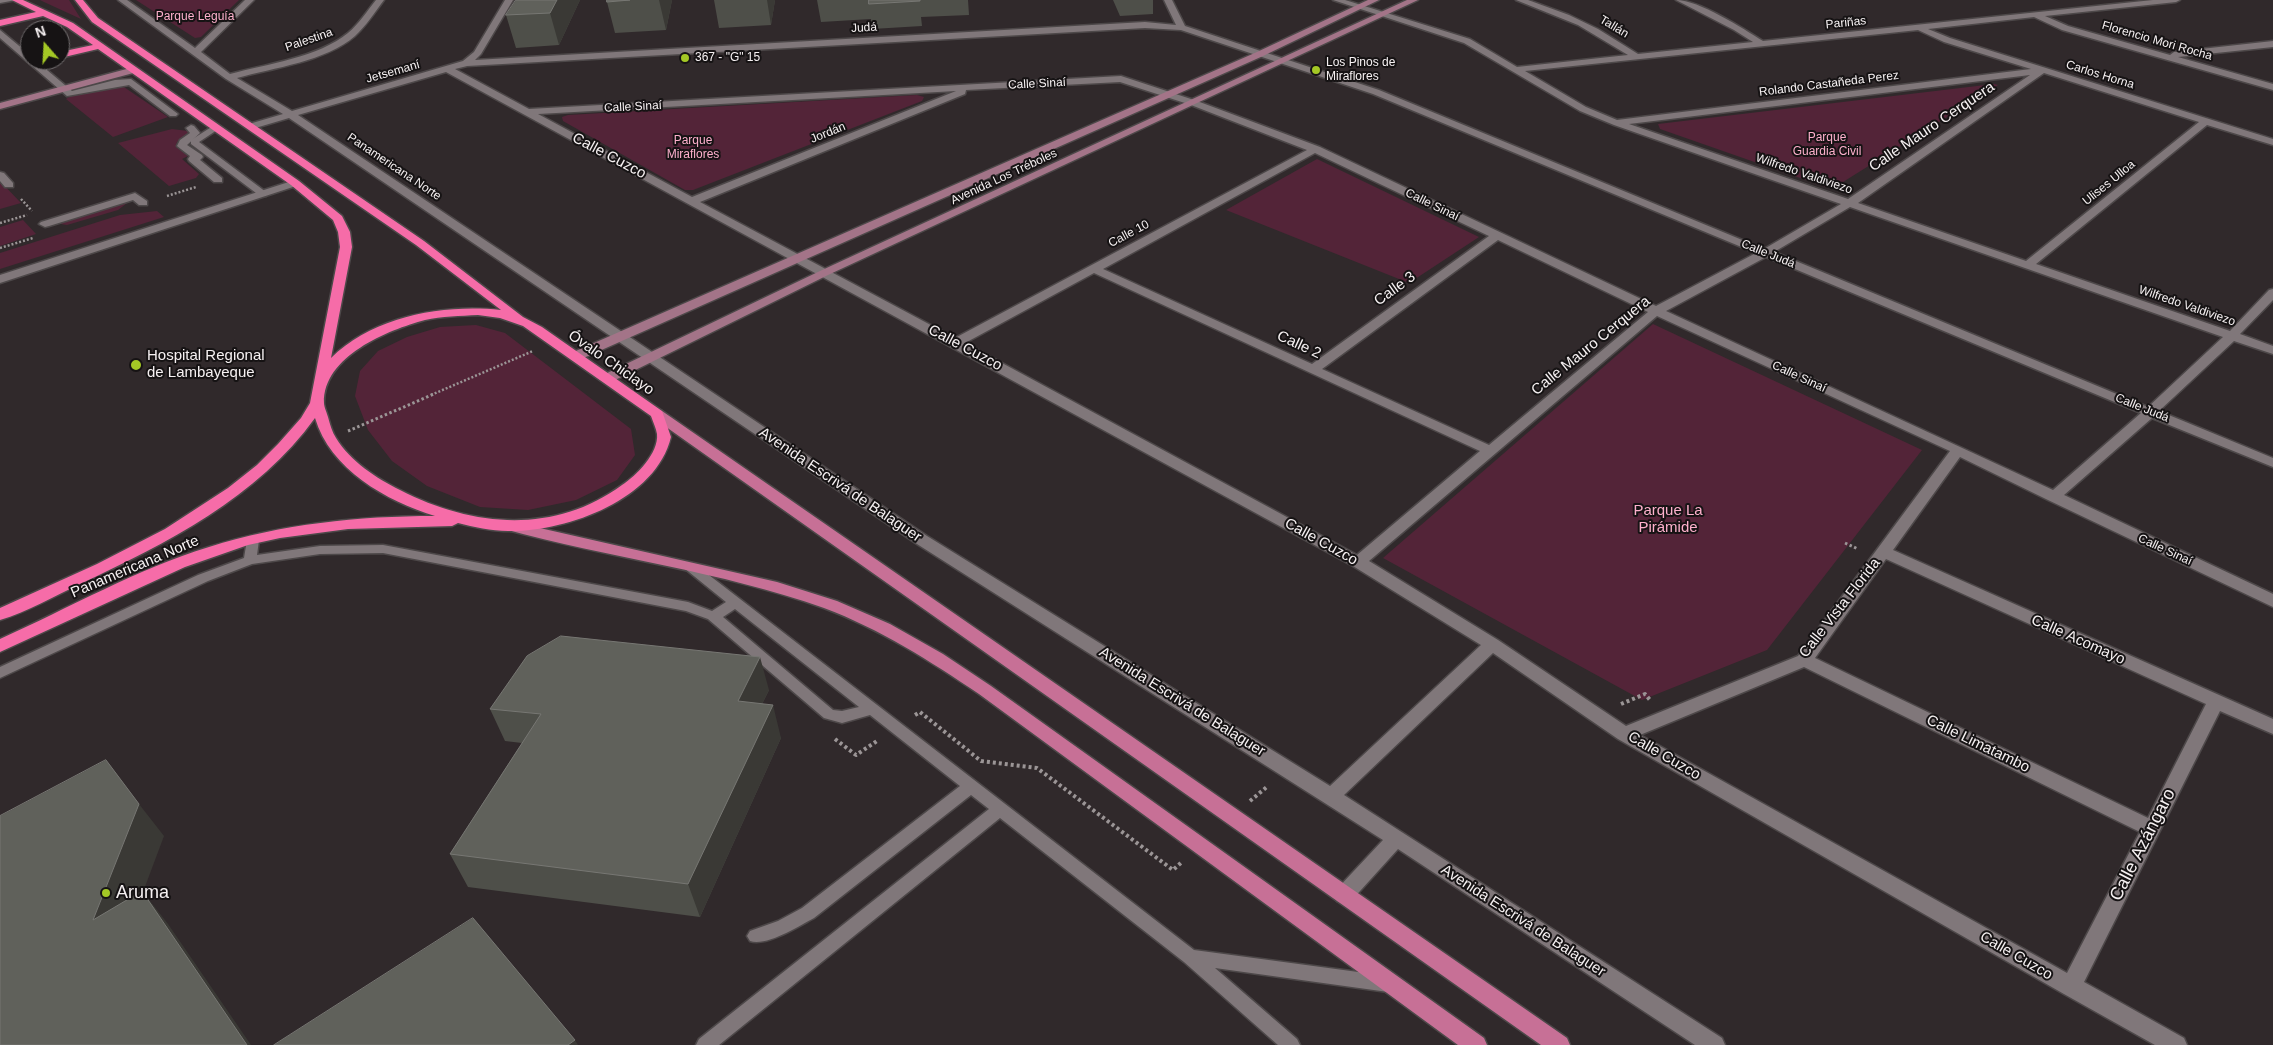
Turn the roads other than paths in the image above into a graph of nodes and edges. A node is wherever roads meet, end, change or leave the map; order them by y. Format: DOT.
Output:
graph roads {
  1 [pos="14,0"];
  2 [pos="122,0"];
  3 [pos="250,0"];
  4 [pos="380,0"];
  5 [pos="509,0"];
  6 [pos="1168,0"];
  7 [pos="1337,0"];
  8 [pos="1375,0"];
  9 [pos="1414,0"];
  10 [pos="1520,0"];
  11 [pos="1680,0"];
  12 [pos="2176,0"];
  13 [pos="0,1"];
  14 [pos="85,3"];
  15 [pos="1360,7"];
  16 [pos="44,12"];
  17 [pos="1382,14"];
  18 [pos="2036,16"];
  19 [pos="0,23"];
  20 [pos="1182,28"];
  21 [pos="1921,28"];
  22 [pos="0,33"];
  23 [pos="1762,44"];
  24 [pos="2273,44"];
  25 [pos="99,46"];
  26 [pos="20,49"];
  27 [pos="196,52"];
  28 [pos="70,53"];
  29 [pos="1260,54"];
  30 [pos="2165,56"];
  31 [pos="1637,57"];
  32 [pos="1282,61"];
  33 [pos="466,63"];
  34 [pos="448,69"];
  35 [pos="1518,69"];
  36 [pos="43,70"];
  37 [pos="134,70"];
  38 [pos="2043,70"];
  39 [pos="229,77"];
  40 [pos="2273,87"];
  41 [pos="973,88"];
  42 [pos="62,89"];
  43 [pos="1166,94"];
  44 [pos="1194,103"];
  45 [pos="0,106"];
  46 [pos="528,112"];
  47 [pos="173,114"];
  48 [pos="291,115"];
  49 [pos="2206,121"];
  50 [pos="1617,123"];
  51 [pos="252,126"];
  52 [pos="191,128"];
  53 [pos="216,128"];
  54 [pos="2273,142"];
  55 [pos="1316,149"];
  56 [pos="0,175"];
  57 [pos="218,180"];
  58 [pos="295,183"];
  59 [pos="10,185"];
  60 [pos="263,194"];
  61 [pos="692,201"];
  62 [pos="1850,203"];
  63 [pos="144,204"];
  64 [pos="44,224"];
  65 [pos="1496,236"];
  66 [pos="1765,253"];
  67 [pos="795,258"];
  68 [pos="2028,265"];
  69 [pos="1094,269"];
  70 [pos="824,273"];
  71 [pos="0,279"];
  72 [pos="2273,292"];
  73 [pos="1656,311"];
  74 [pos="522,321"];
  75 [pos="2234,336"];
  76 [pos="621,337"];
  77 [pos="956,343"];
  78 [pos="2273,350"];
  79 [pos="574,357"];
  80 [pos="651,358"];
  81 [pos="1313,369"];
  82 [pos="606,379"];
  83 [pos="320,385"];
  84 [pos="317,404"];
  85 [pos="2151,412"];
  86 [pos="657,414"];
  87 [pos="1491,450"];
  88 [pos="1958,450"];
  89 [pos="2273,463"];
  90 [pos="2053,497"];
  91 [pos="468,521"];
  92 [pos="509,526"];
  93 [pos="253,540"];
  94 [pos="1884,552"];
  95 [pos="250,560"];
  96 [pos="1358,562"];
  97 [pos="691,568"];
  98 [pos="2273,601"];
  99 [pos="736,603"];
  100 [pos="0,614"];
  101 [pos="713,616"];
  102 [pos="1492,644"];
  103 [pos="0,646"];
  104 [pos="1804,660"];
  105 [pos="0,673"];
  106 [pos="2216,702"];
  107 [pos="872,709"];
  108 [pos="2273,728"];
  109 [pos="1624,734"];
  110 [pos="971,786"];
  111 [pos="1331,796"];
  112 [pos="1001,808"];
  113 [pos="2151,828"];
  114 [pos="1396,838"];
  115 [pos="1344,895"];
  116 [pos="756,936"];
  117 [pos="1190,957"];
  118 [pos="1392,984"];
  119 [pos="2072,987"];
  120 [pos="705,1045"];
  121 [pos="1291,1045"];
  122 [pos="1476,1045"];
  123 [pos="1559,1045"];
  124 [pos="1714,1045"];
  125 [pos="2176,1045"];
  1 -- 13 [label="street"];
  1 -- 16 [label="highway"];
  2 -- 27 [label="street, Panamericana Norte"];
  3 -- 27 [label="street"];
  4 -- 39 [label="street, Palestina"];
  5 -- 33 [label="street, Jetsemaní"];
  6 -- 20 [label="street"];
  7 -- 15 [label="street, Wilfredo Valdiviezo"];
  8 -- 15 [label="main road, Avenida Los Tréboles"];
  9 -- 17 [label="main road, Avenida Los Tréboles"];
  10 -- 31 [label="street, Tallán"];
  11 -- 23 [label="street"];
  12 -- 18 [label="street, Pariñas"];
  14 -- 51 [label="highway"];
  15 -- 17 [label="street, Wilfredo Valdiviezo"];
  15 -- 29 [label="main road, Avenida Los Tréboles"];
  16 -- 19 [label="highway"];
  16 -- 25 [label="highway"];
  17 -- 32 [label="main road, Avenida Los Tréboles"];
  17 -- 35 [label="street, Wilfredo Valdiviezo"];
  18 -- 21 [label="street, Pariñas"];
  18 -- 30 [label="street, Florencio Mori Rocha"];
  20 -- 29 [label="street, Judá"];
  20 -- 33 [label="street, Judá"];
  21 -- 23 [label="street, Pariñas"];
  21 -- 38 [label="street, Carlos Horna"];
  22 -- 26 [label="street"];
  23 -- 31 [label="street, Pariñas"];
  24 -- 30 [label="street"];
  25 -- 28 [label="highway"];
  25 -- 37 [label="highway"];
  27 -- 39 [label="street, Panamericana Norte"];
  29 -- 32 [label="street, Calle Judá"];
  29 -- 43 [label="main road, Avenida Los Tréboles"];
  30 -- 40 [label="street, Florencio Mori Rocha"];
  31 -- 35 [label="street, Pariñas"];
  32 -- 44 [label="main road, Avenida Los Tréboles"];
  32 -- 66 [label="street, Calle Judá"];
  33 -- 34 [label="street, Jetsemaní"];
  34 -- 46 [label="street, Calle Cuzco"];
  34 -- 48 [label="street, Jetsemaní"];
  35 -- 50 [label="street, Wilfredo Valdiviezo"];
  36 -- 42 [label="street"];
  37 -- 42 [label="main road"];
  37 -- 53 [label="highway"];
  38 -- 49 [label="street, Carlos Horna"];
  38 -- 50 [label="street, Rolando Castañeda Perez"];
  38 -- 62 [label="street, Calle Mauro Cerquera"];
  39 -- 48 [label="street, Panamericana Norte"];
  41 -- 43 [label="street, Calle Sinaí"];
  41 -- 46 [label="street, Calle Sinaí"];
  41 -- 61 [label="street, Jordán"];
  42 -- 45 [label="main road"];
  42 -- 47 [label="street"];
  43 -- 44 [label="street, Calle Sinaí"];
  43 -- 67 [label="main road, Avenida Los Tréboles"];
  44 -- 55 [label="street, Calle Sinaí"];
  44 -- 70 [label="main road, Avenida Los Tréboles"];
  46 -- 61 [label="street, Calle Cuzco"];
  48 -- 51 [label="street, Jetsemaní"];
  48 -- 76 [label="street, Panamericana Norte"];
  49 -- 54 [label="street, Carlos Horna"];
  49 -- 68 [label="street, Ulises Ulloa"];
  50 -- 62 [label="street, Wilfredo Valdiviezo"];
  51 -- 74 [label="highway"];
  52 -- 57 [label="street"];
  53 -- 58 [label="highway"];
  53 -- 60 [label="lane"];
  55 -- 65 [label="street, Calle Sinaí"];
  55 -- 69 [label="street, Calle 10"];
  56 -- 59 [label="street"];
  58 -- 60 [label="street"];
  58 -- 83 [label="highway"];
  60 -- 71 [label="street"];
  61 -- 67 [label="street, Calle Cuzco"];
  62 -- 66 [label="street, Calle Mauro Cerquera"];
  62 -- 68 [label="street, Wilfredo Valdiviezo"];
  63 -- 64 [label="street"];
  65 -- 73 [label="street, Calle Sinaí"];
  65 -- 81 [label="street, Calle 3"];
  66 -- 73 [label="street, Calle Mauro Cerquera"];
  66 -- 85 [label="street, Calle Judá"];
  67 -- 70 [label="street, Calle Cuzco"];
  67 -- 76 [label="main road, Avenida Los Tréboles"];
  68 -- 75 [label="street, Wilfredo Valdiviezo"];
  69 -- 77 [label="street, Calle 10"];
  69 -- 81 [label="street, Calle 2"];
  70 -- 77 [label="street, Calle Cuzco"];
  70 -- 80 [label="main road, Avenida Los Tréboles"];
  72 -- 75 [label="street"];
  73 -- 87 [label="street, Calle Mauro Cerquera"];
  73 -- 88 [label="street, Calle Sinaí"];
  74 -- 79 [label="highway, Óvalo Chiclayo"];
  74 -- 83 [label="highway, Óvalo Chiclayo"];
  75 -- 78 [label="street, Wilfredo Valdiviezo"];
  75 -- 85 [label="street"];
  76 -- 79 [label="main road, Avenida Los Tréboles"];
  76 -- 80 [label="street, Panamericana Norte"];
  77 -- 96 [label="street, Calle Cuzco"];
  79 -- 82 [label="highway, Óvalo Chiclayo"];
  80 -- 82 [label="main road, Avenida Los Tréboles"];
  80 -- 111 [label="street, Avenida Escrivá de Balaguer"];
  81 -- 87 [label="street, Calle 2"];
  82 -- 86 [label="highway, Óvalo Chiclayo"];
  83 -- 84 [label="highway, Óvalo Chiclayo"];
  84 -- 91 [label="highway, Óvalo Chiclayo"];
  84 -- 100 [label="highway, Panamericana Norte"];
  85 -- 89 [label="street, Calle Judá"];
  85 -- 90 [label="street"];
  86 -- 92 [label="highway, Óvalo Chiclayo"];
  86 -- 115 [label="main road"];
  87 -- 96 [label="street, Calle Mauro Cerquera"];
  88 -- 90 [label="street, Calle Sinaí"];
  88 -- 94 [label="street, Calle Vista Florida"];
  90 -- 98 [label="street, Calle Sinaí"];
  91 -- 92 [label="highway, Óvalo Chiclayo"];
  91 -- 93 [label="highway, Panamericana Norte"];
  92 -- 97 [label="main road"];
  93 -- 95 [label="lane"];
  93 -- 103 [label="highway, Panamericana Norte"];
  94 -- 104 [label="street, Calle Vista Florida"];
  94 -- 106 [label="street, Calle Acomayo"];
  95 -- 101 [label="lane"];
  95 -- 105 [label="lane"];
  96 -- 102 [label="street, Calle Cuzco"];
  97 -- 99 [label="lane"];
  97 -- 118 [label="main road"];
  99 -- 101 [label="lane"];
  99 -- 107 [label="lane"];
  101 -- 107 [label="lane"];
  102 -- 109 [label="street, Calle Cuzco"];
  102 -- 111 [label="street"];
  104 -- 109 [label="street, Calle Vista Florida"];
  104 -- 113 [label="street, Calle Limatambo"];
  106 -- 108 [label="street, Calle Acomayo"];
  106 -- 113 [label="street, Calle Azángaro"];
  107 -- 110 [label="lane"];
  109 -- 119 [label="street, Calle Cuzco"];
  110 -- 112 [label="lane"];
  110 -- 116 [label="lane"];
  111 -- 114 [label="street, Avenida Escrivá de Balaguer"];
  112 -- 117 [label="lane"];
  112 -- 120 [label="lane"];
  113 -- 119 [label="street, Calle Azángaro"];
  114 -- 115 [label="street"];
  114 -- 124 [label="street, Avenida Escrivá de Balaguer"];
  115 -- 123 [label="main road"];
  117 -- 118 [label="lane"];
  117 -- 121 [label="lane"];
  118 -- 122 [label="main road"];
  119 -- 125 [label="street, Calle Cuzco"];
}
